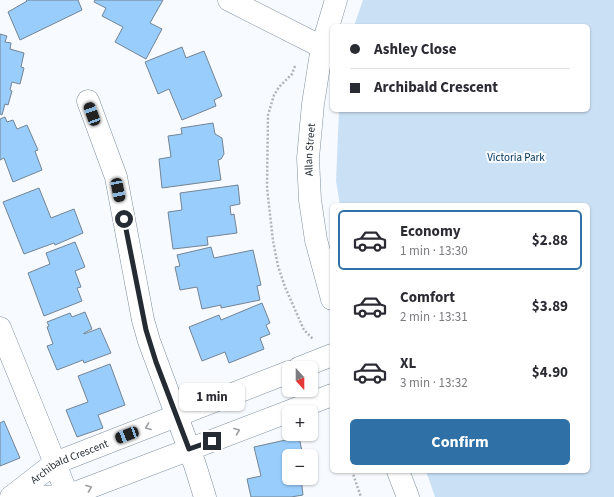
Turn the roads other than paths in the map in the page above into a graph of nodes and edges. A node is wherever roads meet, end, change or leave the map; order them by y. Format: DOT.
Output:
graph roads {
  1 [pos="229,0"];
  2 [pos="336,0"];
  3 [pos="322,47"];
  4 [pos="88,101"];
  5 [pos="330,292"];
  6 [pos="0,328"];
  7 [pos="330,356"];
  8 [pos="317,361"];
  9 [pos="282,376"];
  10 [pos="330,395"];
  11 [pos="182,432"];
  12 [pos="55,463"];
  13 [pos="399,473"];
  14 [pos="11,497"];
  15 [pos="38,497"];
  16 [pos="67,497"];
  17 [pos="205,497"];
  18 [pos="408,497"];
  1 -- 3 [label="street"];
  2 -- 3 [label="street, Allan Street"];
  3 -- 5 [label="street, Allan Street"];
  4 -- 11 [label="street"];
  6 -- 12 [label="street"];
  7 -- 8 [label="street"];
  9 -- 11 [label="street, Archibald Crescent"];
  11 -- 10 [label="street, Archibald Crescent, one-way"];
  11 -- 12 [label="street, Archibald Crescent, one-way"];
  16 -- 11 [label="street, Archibald Crescent, one-way"];
  11 -- 17 [label="street"];
  12 -- 14 [label="street, Archibald Crescent"];
  12 -- 16 [label="street"];
  13 -- 18 [label="street"];
  15 -- 16 [label="street, Archibald Crescent"];
}
